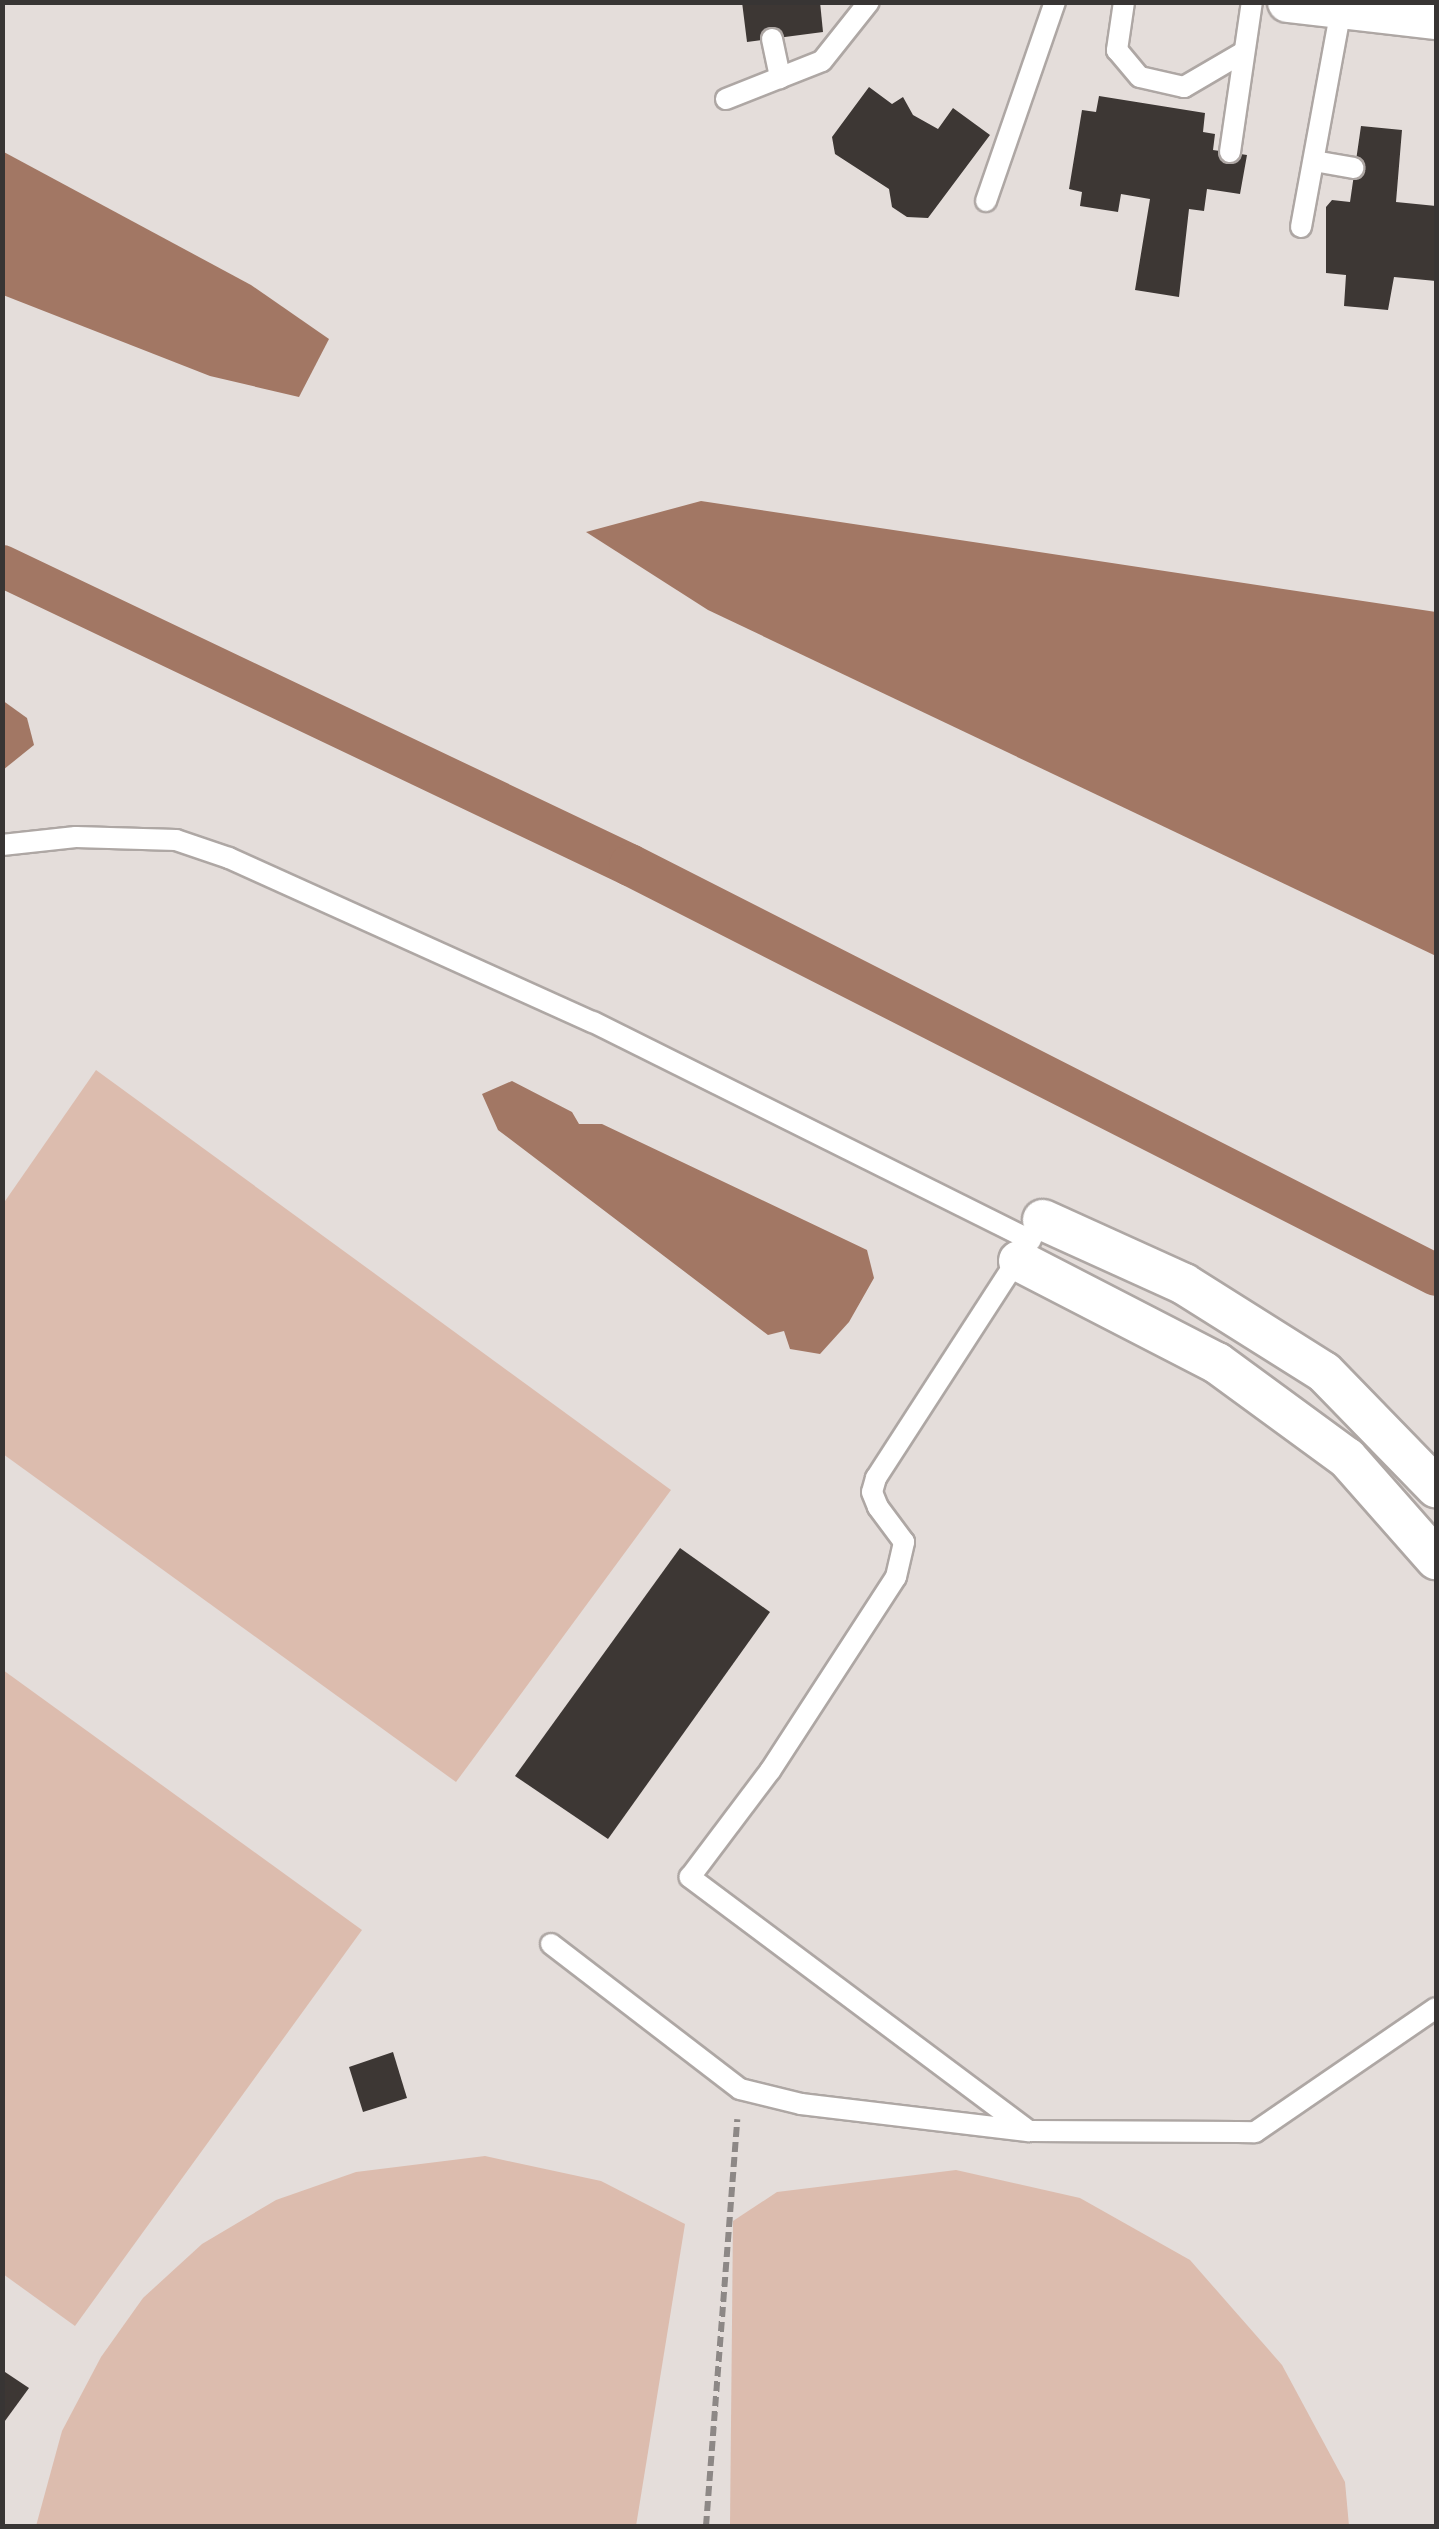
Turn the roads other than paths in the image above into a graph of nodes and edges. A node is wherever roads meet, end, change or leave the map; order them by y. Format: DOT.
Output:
graph roads {
  1 [pos="869,2"];
  2 [pos="1055,2"];
  3 [pos="1124,2"];
  4 [pos="1252,2"];
  5 [pos="1288,2"];
  6 [pos="1342,6"];
  7 [pos="1436,19"];
  8 [pos="772,38"];
  9 [pos="1244,52"];
  10 [pos="780,78"];
  11 [pos="726,99"];
  12 [pos="1230,152"];
  13 [pos="1314,161"];
  14 [pos="1353,168"];
  15 [pos="986,201"];
  16 [pos="1301,226"];
  17 [pos="2,844"];
  18 [pos="1031,1240"];
  19 [pos="1436,1487"];
  20 [pos="1436,1559"];
  21 [pos="551,1944"];
  22 [pos="1436,2008"];
  23 [pos="1029,2132"];
  1 -- 10 [label="lane"];
  2 -- 15 [label="lane"];
  3 -- 9 [label="lane"];
  4 -- 9 [label="lane"];
  5 -- 6 [label="street"];
  6 -- 7 [label="street"];
  6 -- 13 [label="lane"];
  8 -- 10 [label="lane"];
  9 -- 12 [label="lane"];
  10 -- 11 [label="lane"];
  13 -- 14 [label="lane"];
  13 -- 16 [label="lane"];
  17 -- 18 [label="lane"];
  18 -- 19 [label="street"];
  18 -- 20 [label="street"];
  18 -- 23 [label="lane"];
  21 -- 23 [label="lane"];
  22 -- 23 [label="lane"];
}
